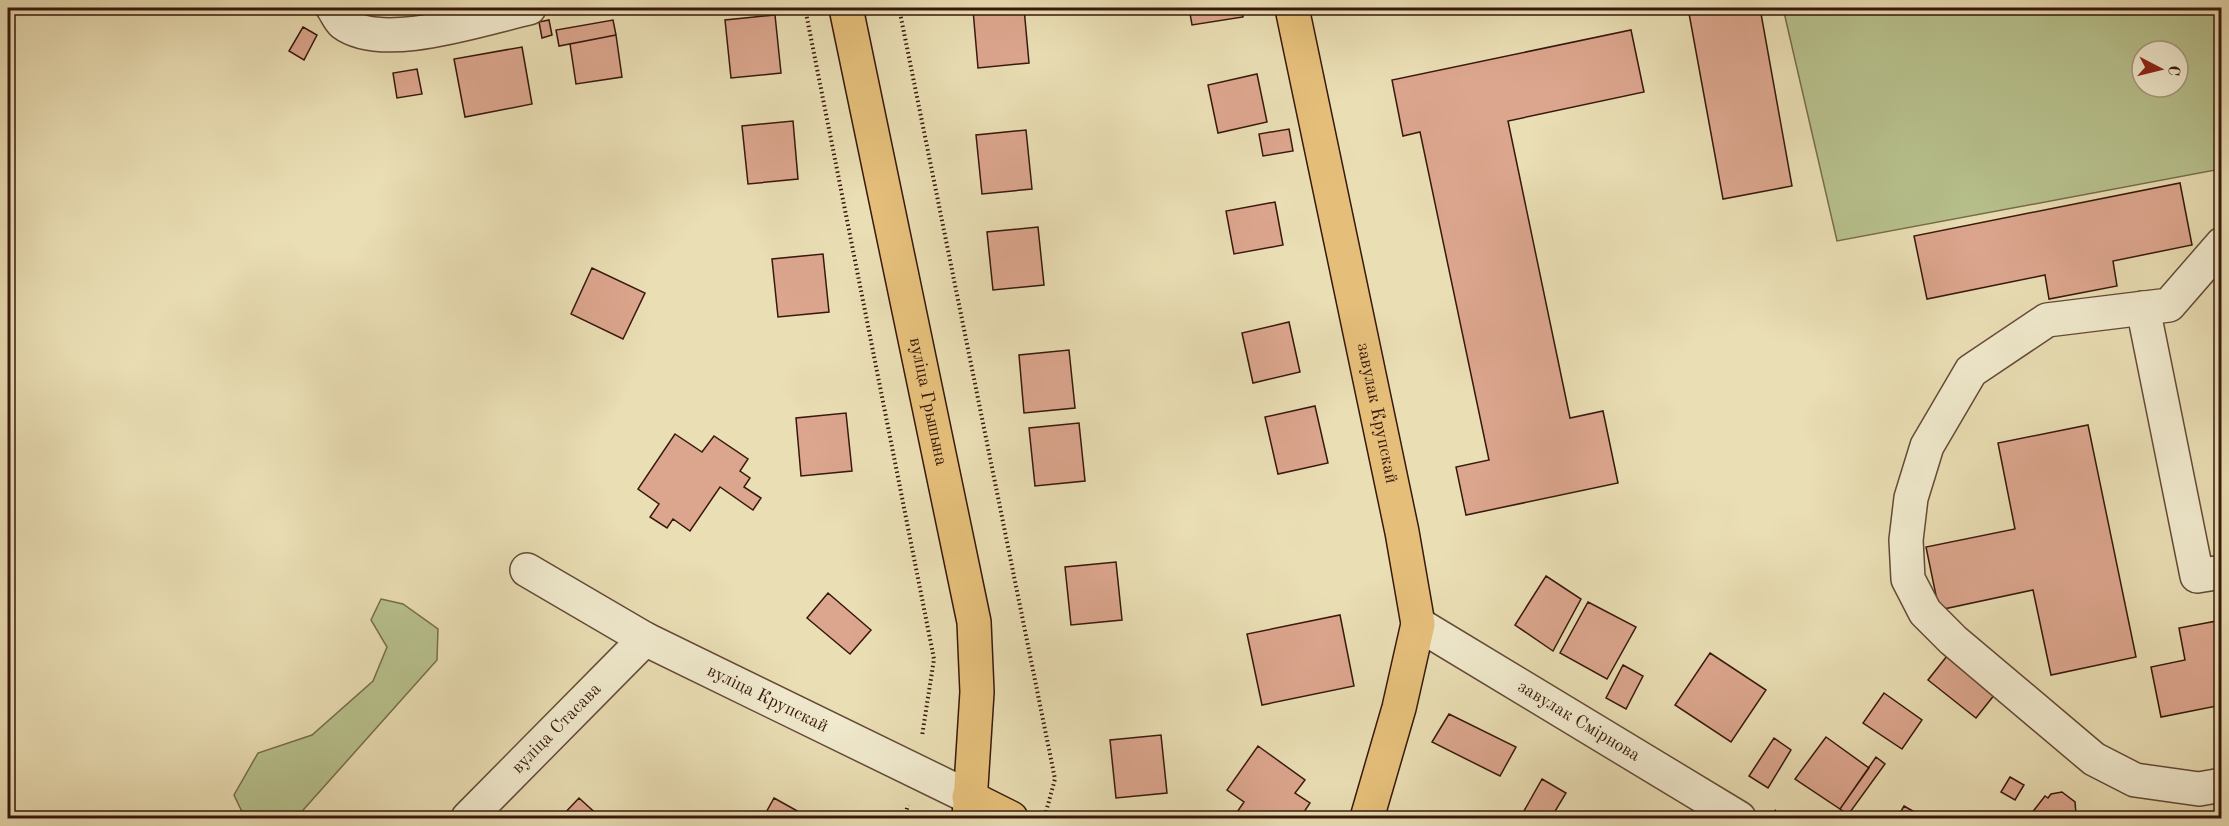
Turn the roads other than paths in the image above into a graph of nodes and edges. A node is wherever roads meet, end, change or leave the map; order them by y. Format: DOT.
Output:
graph roads {
  1 [pos="333,8"];
  2 [pos="529,8"];
  3 [pos="846,8"];
  4 [pos="1292,8"];
  5 [pos="2222,244"];
  6 [pos="2142,308"];
  7 [pos="527,570"];
  8 [pos="2222,572"];
  9 [pos="1418,624"];
  10 [pos="645,639"];
  11 [pos="2222,785"];
  12 [pos="966,812"];
  13 [pos="1752,812"];
  14 [pos="468,819"];
  15 [pos="1011,819"];
  16 [pos="1367,819"];
  1 -- 2 [label="street"];
  3 -- 12 [label="main road, вуліца Грышына"];
  4 -- 9 [label="main road, завулак Крупскай"];
  5 -- 6 [label="street"];
  6 -- 8 [label="street"];
  6 -- 11 [label="street"];
  7 -- 10 [label="street, вуліца Крупскай"];
  9 -- 13 [label="street, завулак Смірнова"];
  9 -- 16 [label="main road, завулак Крупскай"];
  10 -- 12 [label="street, вуліца Крупскай"];
  10 -- 14 [label="street, вуліца Стасава"];
  12 -- 15 [label="main road, вуліца Крупскай"];
}
